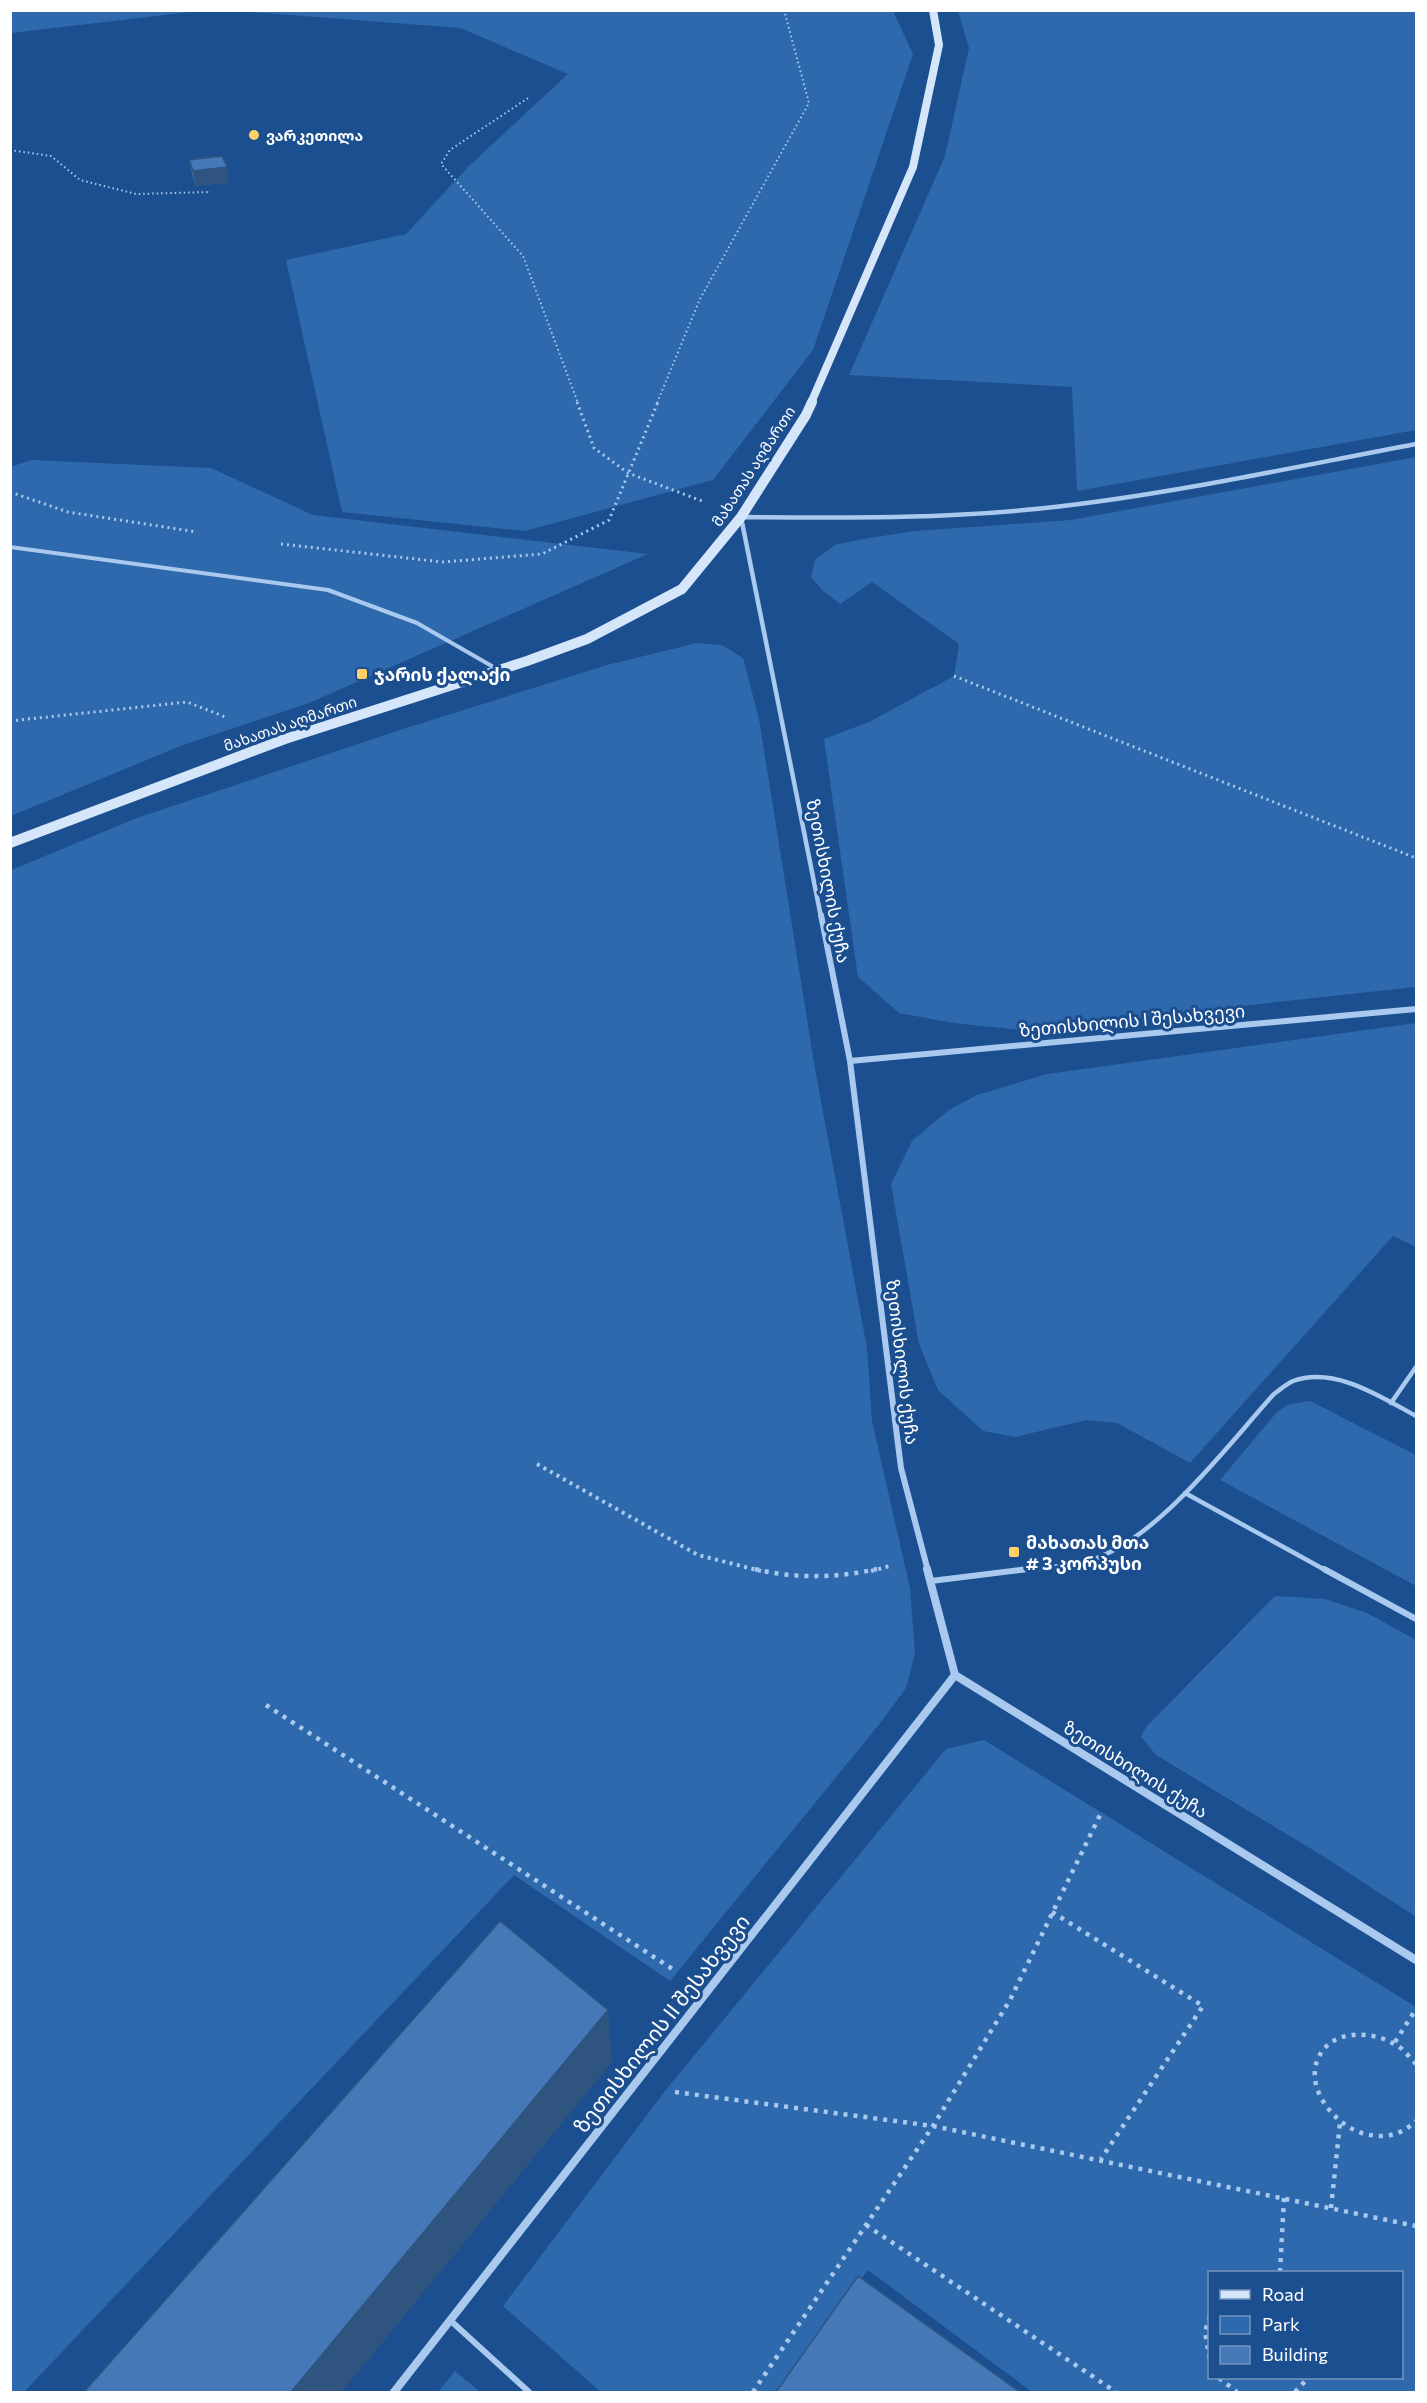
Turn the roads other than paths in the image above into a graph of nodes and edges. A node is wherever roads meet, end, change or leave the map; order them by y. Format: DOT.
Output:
graph roads {
  1 [pos="933,10"];
  2 [pos="1416,444"];
  3 [pos="741,517"];
  4 [pos="10,547"];
  5 [pos="499,670"];
  6 [pos="10,843"];
  7 [pos="1416,1009"];
  8 [pos="850,1061"];
  9 [pos="1416,1367"];
  10 [pos="1391,1403"];
  11 [pos="1416,1416"];
  12 [pos="1185,1492"];
  13 [pos="931,1581"];
  14 [pos="1416,1619"];
  15 [pos="955,1675"];
  16 [pos="1416,1960"];
  17 [pos="451,2321"];
  18 [pos="394,2392"];
  19 [pos="529,2392"];
  1 -- 3 [label="main road, მახათას აღმართი"];
  2 -- 3 [label="street"];
  3 -- 5 [label="main road, მახათას აღმართი"];
  3 -- 8 [label="street, ზეთისხილის ქუჩა"];
  4 -- 5 [label="lane"];
  5 -- 6 [label="main road, მახათას აღმართი"];
  7 -- 8 [label="street, ზეთისხილის I შესახვევი"];
  8 -- 13 [label="street, ზეთისხილის ქუჩა"];
  9 -- 10 [label="lane"];
  10 -- 11 [label="lane"];
  10 -- 12 [label="lane"];
  12 -- 13 [label="lane"];
  12 -- 14 [label="lane"];
  13 -- 15 [label="street, ზეთისხილის ქუჩა"];
  15 -- 16 [label="street, ზეთისხილის ქუჩა"];
  15 -- 17 [label="street, ზეთისხილის II შესახვევი"];
  17 -- 18 [label="street, ზეთისხილის II შესახვევი"];
  17 -- 19 [label="lane"];
}
